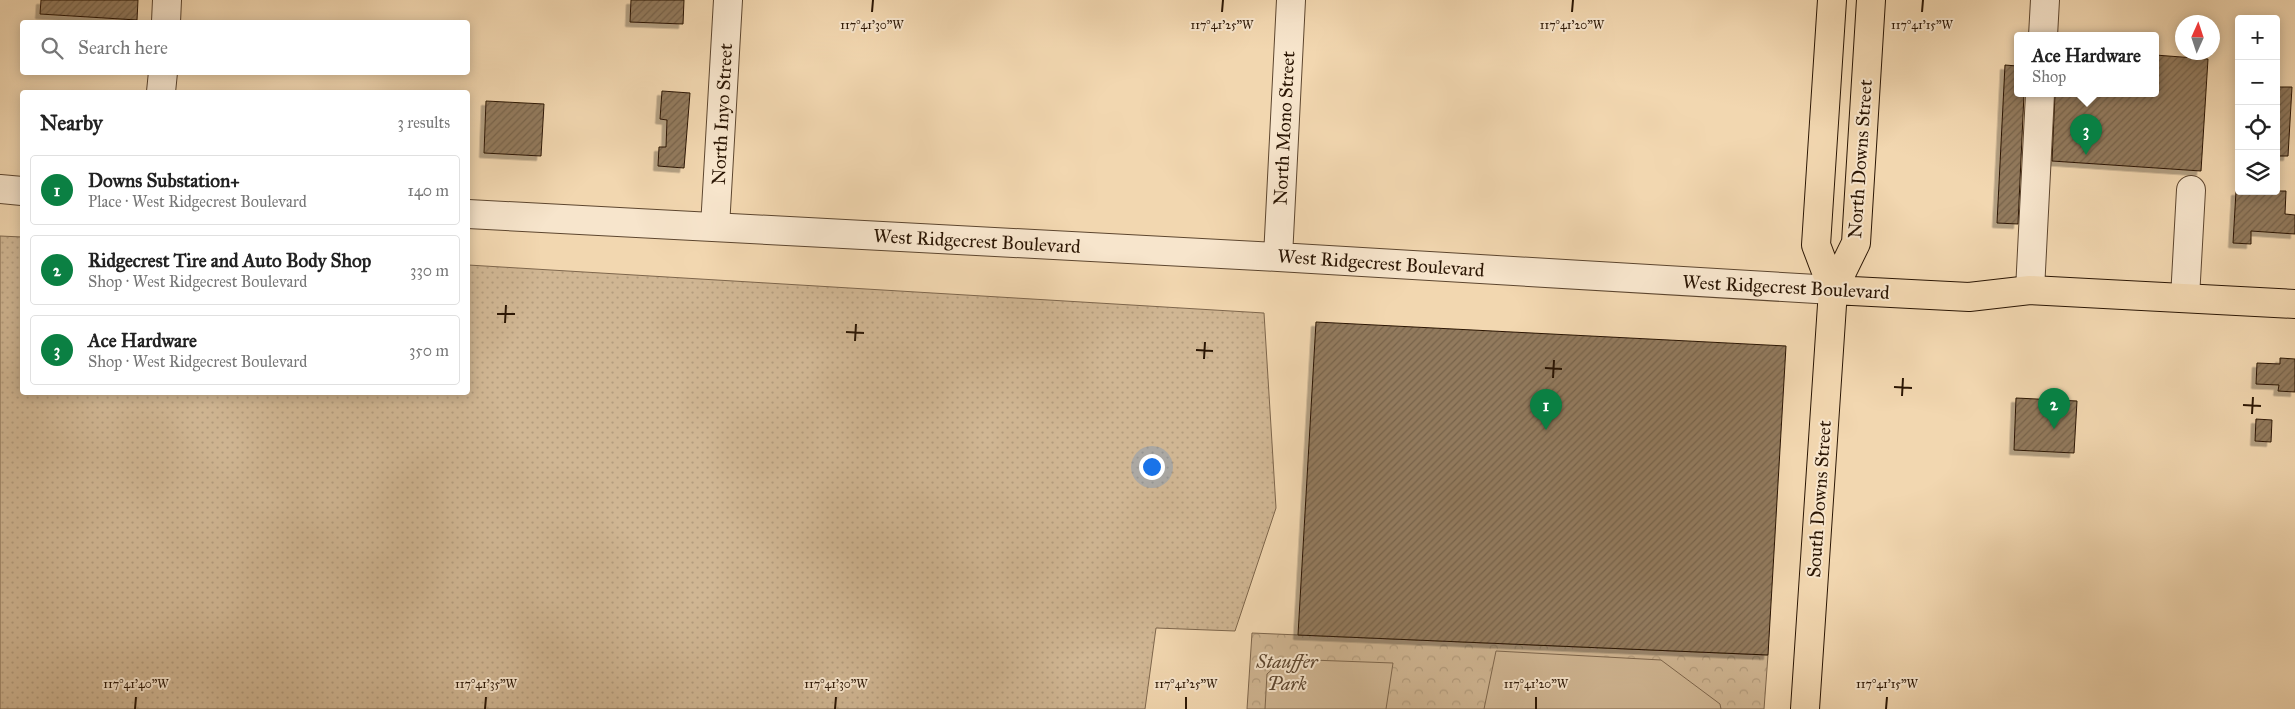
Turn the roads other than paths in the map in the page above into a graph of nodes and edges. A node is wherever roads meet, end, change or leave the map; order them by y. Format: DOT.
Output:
graph roads {
  1 [pos="167,0"];
  2 [pos="728,0"];
  3 [pos="1291,0"];
  4 [pos="1832,0"];
  5 [pos="1871,0"];
  6 [pos="2045,0"];
  7 [pos="166,20"];
  8 [pos="2043,32"];
  9 [pos="163,75"];
  10 [pos="162,90"];
  11 [pos="2040,97"];
  12 [pos="0,189"];
  13 [pos="20,190"];
  14 [pos="2190,190"];
  15 [pos="470,214"];
  16 [pos="715,227"];
  17 [pos="1278,257"];
  18 [pos="1833,290"];
  19 [pos="2030,290"];
  20 [pos="2185,298"];
  21 [pos="2295,304"];
  22 [pos="1805,709"];
  1 -- 7 [label="street"];
  2 -- 16 [label="street, North Inyo Street"];
  3 -- 17 [label="street, North Mono Street"];
  4 -- 18 [label="main road, North Downs Street"];
  5 -- 18 [label="main road, North Downs Street"];
  6 -- 8 [label="street"];
  9 -- 10 [label="street"];
  11 -- 19 [label="street"];
  12 -- 13 [label="street"];
  14 -- 20 [label="street"];
  15 -- 16 [label="street, West Ridgecrest Boulevard"];
  16 -- 17 [label="street, West Ridgecrest Boulevard"];
  17 -- 18 [label="street, West Ridgecrest Boulevard"];
  18 -- 19 [label="main road, West Ridgecrest Boulevard"];
  18 -- 22 [label="main road, South Downs Street"];
  19 -- 20 [label="main road, West Ridgecrest Boulevard"];
  20 -- 21 [label="main road, West Ridgecrest Boulevard"];
}
